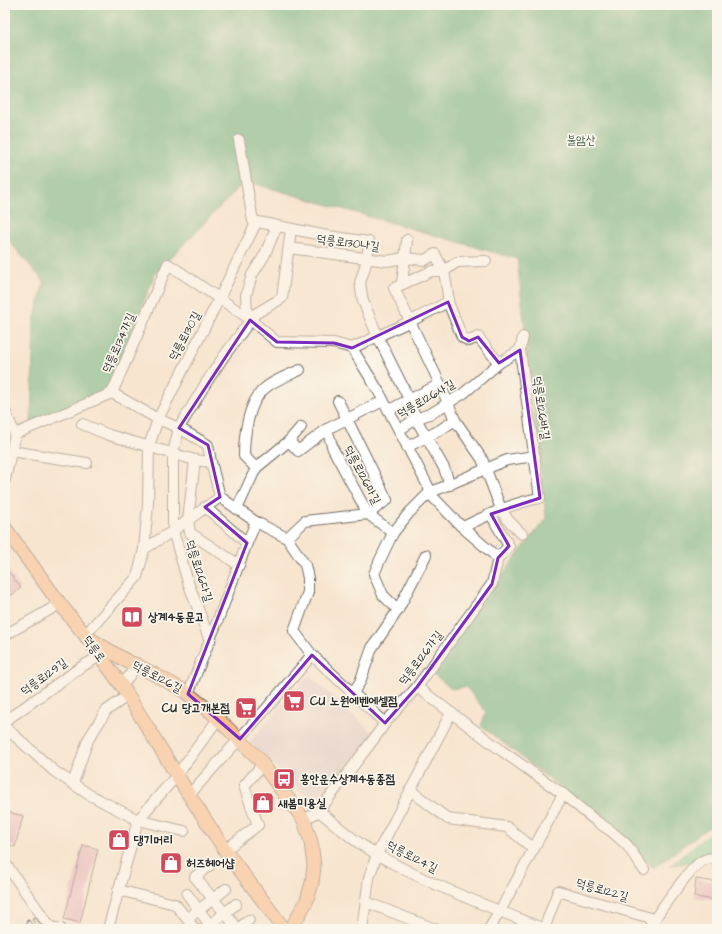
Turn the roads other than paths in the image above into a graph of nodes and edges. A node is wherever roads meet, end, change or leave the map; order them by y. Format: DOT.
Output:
graph roads {
  1 [pos="239,140"];
  2 [pos="256,223"];
  3 [pos="277,226"];
  4 [pos="291,229"];
  5 [pos="408,240"];
  6 [pos="289,248"];
  7 [pos="367,258"];
  8 [pos="404,258"];
  9 [pos="486,261"];
  10 [pos="444,271"];
  11 [pos="402,284"];
  12 [pos="219,299"];
  13 [pos="448,302"];
  14 [pos="249,319"];
  15 [pos="409,322"];
  16 [pos="378,337"];
  17 [pos="523,337"];
  18 [pos="352,348"];
  19 [pos="520,350"];
  20 [pos="499,363"];
  21 [pos="300,370"];
  22 [pos="440,384"];
  23 [pos="112,393"];
  24 [pos="409,399"];
  25 [pos="338,401"];
  26 [pos="383,401"];
  27 [pos="448,404"];
  28 [pos="389,410"];
  29 [pos="5,411"];
  30 [pos="347,418"];
  31 [pos="158,419"];
  32 [pos="416,419"];
  33 [pos="455,420"];
  34 [pos="82,424"];
  35 [pos="179,428"];
  36 [pos="301,428"];
  37 [pos="327,429"];
  38 [pos="399,430"];
  39 [pos="15,434"];
  40 [pos="426,437"];
  41 [pos="289,441"];
  42 [pos="149,446"];
  43 [pos="407,447"];
  44 [pos="11,452"];
  45 [pos="172,453"];
  46 [pos="535,456"];
  47 [pos="194,460"];
  48 [pos="211,462"];
  49 [pos="87,463"];
  50 [pos="256,468"];
  51 [pos="485,468"];
  52 [pos="5,480"];
  53 [pos="450,484"];
  54 [pos="429,493"];
  55 [pos="220,497"];
  56 [pos="205,508"];
  57 [pos="237,509"];
  58 [pos="496,512"];
  59 [pos="368,514"];
  60 [pos="188,520"];
  61 [pos="256,522"];
  62 [pos="463,527"];
  63 [pos="5,528"];
  64 [pos="173,531"];
  65 [pos="393,532"];
  66 [pos="522,534"];
  67 [pos="287,538"];
  68 [pos="247,543"];
  69 [pos="144,549"];
  70 [pos="426,555"];
  71 [pos="498,558"];
  72 [pos="239,565"];
  73 [pos="60,604"];
  74 [pos="398,610"];
  75 [pos="5,634"];
  76 [pos="85,635"];
  77 [pos="210,641"];
  78 [pos="312,655"];
  79 [pos="100,656"];
  80 [pos="137,665"];
  81 [pos="417,687"];
  82 [pos="124,691"];
  83 [pos="188,694"];
  84 [pos="352,694"];
  85 [pos="451,713"];
  86 [pos="218,719"];
  87 [pos="5,721"];
  88 [pos="385,723"];
  89 [pos="5,727"];
  90 [pos="240,738"];
  91 [pos="263,764"];
  92 [pos="177,775"];
  93 [pos="73,783"];
  94 [pos="410,790"];
  95 [pos="563,794"];
  96 [pos="189,795"];
  97 [pos="319,811"];
  98 [pos="138,820"];
  99 [pos="304,820"];
  100 [pos="184,832"];
  101 [pos="534,849"];
  102 [pos="225,850"];
  103 [pos="377,854"];
  104 [pos="717,858"];
  105 [pos="5,863"];
  106 [pos="211,864"];
  107 [pos="644,870"];
  108 [pos="226,889"];
  109 [pos="118,890"];
  110 [pos="187,894"];
  111 [pos="213,899"];
  112 [pos="366,902"];
  113 [pos="236,904"];
  114 [pos="199,910"];
  115 [pos="500,911"];
  116 [pos="225,913"];
  117 [pos="187,919"];
  118 [pos="654,919"];
  119 [pos="248,920"];
  120 [pos="209,928"];
  121 [pos="61,929"];
  122 [pos="108,929"];
  123 [pos="195,929"];
  124 [pos="238,929"];
  125 [pos="284,929"];
  126 [pos="292,929"];
  127 [pos="362,929"];
  128 [pos="435,929"];
  129 [pos="489,929"];
  130 [pos="544,929"];
  131 [pos="649,929"];
  1 -- 2 [label="street"];
  2 -- 3 [label="street, 덕릉로130나길"];
  2 -- 12 [label="street, 덕릉로130길"];
  3 -- 4 [label="street, 덕릉로130나길"];
  3 -- 14 [label="street"];
  4 -- 6 [label="street"];
  4 -- 7 [label="street, 덕릉로130나길"];
  5 -- 8 [label="street"];
  6 -- 7 [label="street, 덕릉로130나길"];
  6 -- 14 [label="street"];
  7 -- 8 [label="street, 덕릉로130나길"];
  7 -- 16 [label="street"];
  8 -- 10 [label="street, 덕릉로130나길"];
  8 -- 11 [label="street"];
  9 -- 10 [label="street"];
  10 -- 11 [label="street"];
  10 -- 13 [label="street"];
  11 -- 15 [label="street"];
  12 -- 14 [label="street"];
  12 -- 23 [label="street, 덕릉로134가길"];
  12 -- 31 [label="street, 덕릉로130길"];
  13 -- 15 [label="street"];
  13 -- 20 [label="street"];
  14 -- 18 [label="street"];
  14 -- 35 [label="street"];
  15 -- 16 [label="street"];
  15 -- 22 [label="street, 덕릉로126사길"];
  16 -- 18 [label="street"];
  16 -- 24 [label="street, 덕릉로126사길"];
  17 -- 19 [label="street, 덕릉로126바길"];
  18 -- 26 [label="street"];
  19 -- 20 [label="street, 덕릉로126사길"];
  19 -- 46 [label="street, 덕릉로126바길"];
  20 -- 27 [label="street, 덕릉로126사길"];
  21 -- 50 [label="street"];
  22 -- 24 [label="street, 덕릉로126사길"];
  22 -- 27 [label="street"];
  23 -- 31 [label="street"];
  23 -- 39 [label="street"];
  24 -- 28 [label="street, 덕릉로126사길"];
  24 -- 32 [label="street"];
  25 -- 30 [label="street, 덕릉로126마길"];
  26 -- 28 [label="street"];
  26 -- 30 [label="street"];
  27 -- 32 [label="street, 덕릉로126사길"];
  27 -- 33 [label="street"];
  28 -- 38 [label="street"];
  29 -- 39 [label="street"];
  30 -- 37 [label="street"];
  30 -- 59 [label="street, 덕릉로126마길"];
  31 -- 35 [label="street"];
  31 -- 42 [label="street, 덕릉로130길"];
  32 -- 38 [label="street, 덕릉로126사길"];
  32 -- 40 [label="street"];
  33 -- 40 [label="street"];
  33 -- 51 [label="street"];
  34 -- 42 [label="street"];
  35 -- 45 [label="street, 덕릉로126다길"];
  35 -- 48 [label="street"];
  36 -- 41 [label="street"];
  37 -- 41 [label="street"];
  37 -- 59 [label="street, 덕릉로126마길"];
  38 -- 43 [label="street"];
  39 -- 44 [label="street"];
  40 -- 43 [label="street"];
  40 -- 53 [label="street"];
  41 -- 50 [label="street"];
  42 -- 45 [label="street"];
  42 -- 69 [label="street, 덕릉로130길"];
  43 -- 54 [label="street"];
  44 -- 49 [label="street"];
  44 -- 52 [label="street"];
  45 -- 47 [label="street"];
  45 -- 64 [label="street, 덕릉로126다길"];
  46 -- 51 [label="street, 덕릉로126바길"];
  46 -- 58 [label="street"];
  47 -- 48 [label="street"];
  47 -- 60 [label="street"];
  48 -- 55 [label="street"];
  50 -- 57 [label="street"];
  51 -- 53 [label="street, 덕릉로126바길"];
  51 -- 58 [label="street, 덕릉로126가길"];
  53 -- 54 [label="street, 덕릉로126바길"];
  54 -- 62 [label="street"];
  54 -- 65 [label="street"];
  55 -- 56 [label="street"];
  55 -- 57 [label="street"];
  56 -- 60 [label="street"];
  56 -- 68 [label="street"];
  57 -- 61 [label="street"];
  58 -- 62 [label="street"];
  58 -- 66 [label="street, 덕릉로126가길"];
  58 -- 71 [label="street, 덕릉로126가길"];
  59 -- 65 [label="street"];
  59 -- 67 [label="street"];
  60 -- 64 [label="street"];
  60 -- 72 [label="street, 덕릉로126다길"];
  61 -- 67 [label="street"];
  61 -- 68 [label="street, 덕릉로126다길"];
  62 -- 71 [label="street"];
  63 -- 73 [label="main road, 덕릉로"];
  64 -- 69 [label="street"];
  64 -- 77 [label="street, 덕릉로126다길"];
  65 -- 74 [label="street"];
  67 -- 78 [label="street"];
  68 -- 72 [label="street, 덕릉로126다길"];
  69 -- 76 [label="street, 덕릉로130길"];
  70 -- 74 [label="street"];
  71 -- 81 [label="street, 덕릉로126가길"];
  72 -- 77 [label="street, 덕릉로126다길"];
  73 -- 75 [label="street"];
  73 -- 76 [label="main road, 덕릉로"];
  74 -- 84 [label="street"];
  76 -- 79 [label="main road, 덕릉로"];
  76 -- 80 [label="main road, 덕릉로126길"];
  77 -- 83 [label="street, 덕릉로126다길"];
  78 -- 84 [label="street"];
  78 -- 90 [label="street"];
  79 -- 82 [label="main road, 덕릉로"];
  79 -- 87 [label="street, 덕릉로129길"];
  80 -- 82 [label="street"];
  80 -- 83 [label="main road, 덕릉로126길"];
  81 -- 85 [label="street"];
  81 -- 88 [label="street, 덕릉로126가길"];
  82 -- 92 [label="main road, 덕릉로"];
  82 -- 93 [label="street"];
  83 -- 86 [label="main road, 덕릉로126길"];
  84 -- 88 [label="street"];
  85 -- 94 [label="street"];
  85 -- 95 [label="street"];
  86 -- 90 [label="main road, 덕릉로126길"];
  86 -- 92 [label="street"];
  88 -- 97 [label="street, 덕릉로126가길"];
  89 -- 93 [label="street"];
  90 -- 91 [label="main road, 덕릉로126길"];
  90 -- 96 [label="street"];
  91 -- 99 [label="main road, 덕릉로126길"];
  91 -- 102 [label="street"];
  92 -- 96 [label="main road, 덕릉로"];
  92 -- 98 [label="street"];
  93 -- 98 [label="street"];
  94 -- 101 [label="street"];
  94 -- 103 [label="street"];
  95 -- 101 [label="street"];
  95 -- 107 [label="street"];
  96 -- 102 [label="main road, 덕릉로"];
  97 -- 99 [label="street, 덕릉로126가길"];
  97 -- 103 [label="street, 덕릉로124길"];
  98 -- 100 [label="street"];
  98 -- 109 [label="street"];
  99 -- 126 [label="main road, 덕릉로126길"];
  101 -- 115 [label="street"];
  102 -- 125 [label="main road, 덕릉로"];
  103 -- 112 [label="street"];
  103 -- 115 [label="street, 덕릉로124길"];
  104 -- 118 [label="street"];
  105 -- 121 [label="street"];
  106 -- 111 [label="street"];
  108 -- 111 [label="street"];
  109 -- 117 [label="street"];
  109 -- 122 [label="street"];
  110 -- 114 [label="street"];
  111 -- 114 [label="street"];
  111 -- 116 [label="street"];
  112 -- 127 [label="street"];
  112 -- 128 [label="street"];
  113 -- 116 [label="street"];
  114 -- 117 [label="street"];
  114 -- 120 [label="street"];
  115 -- 129 [label="street"];
  115 -- 130 [label="street, 덕릉로124길"];
  116 -- 120 [label="street"];
  116 -- 124 [label="street"];
  117 -- 123 [label="street"];
  118 -- 130 [label="street, 덕릉로122길"];
  118 -- 131 [label="street"];
  119 -- 124 [label="street"];
}
